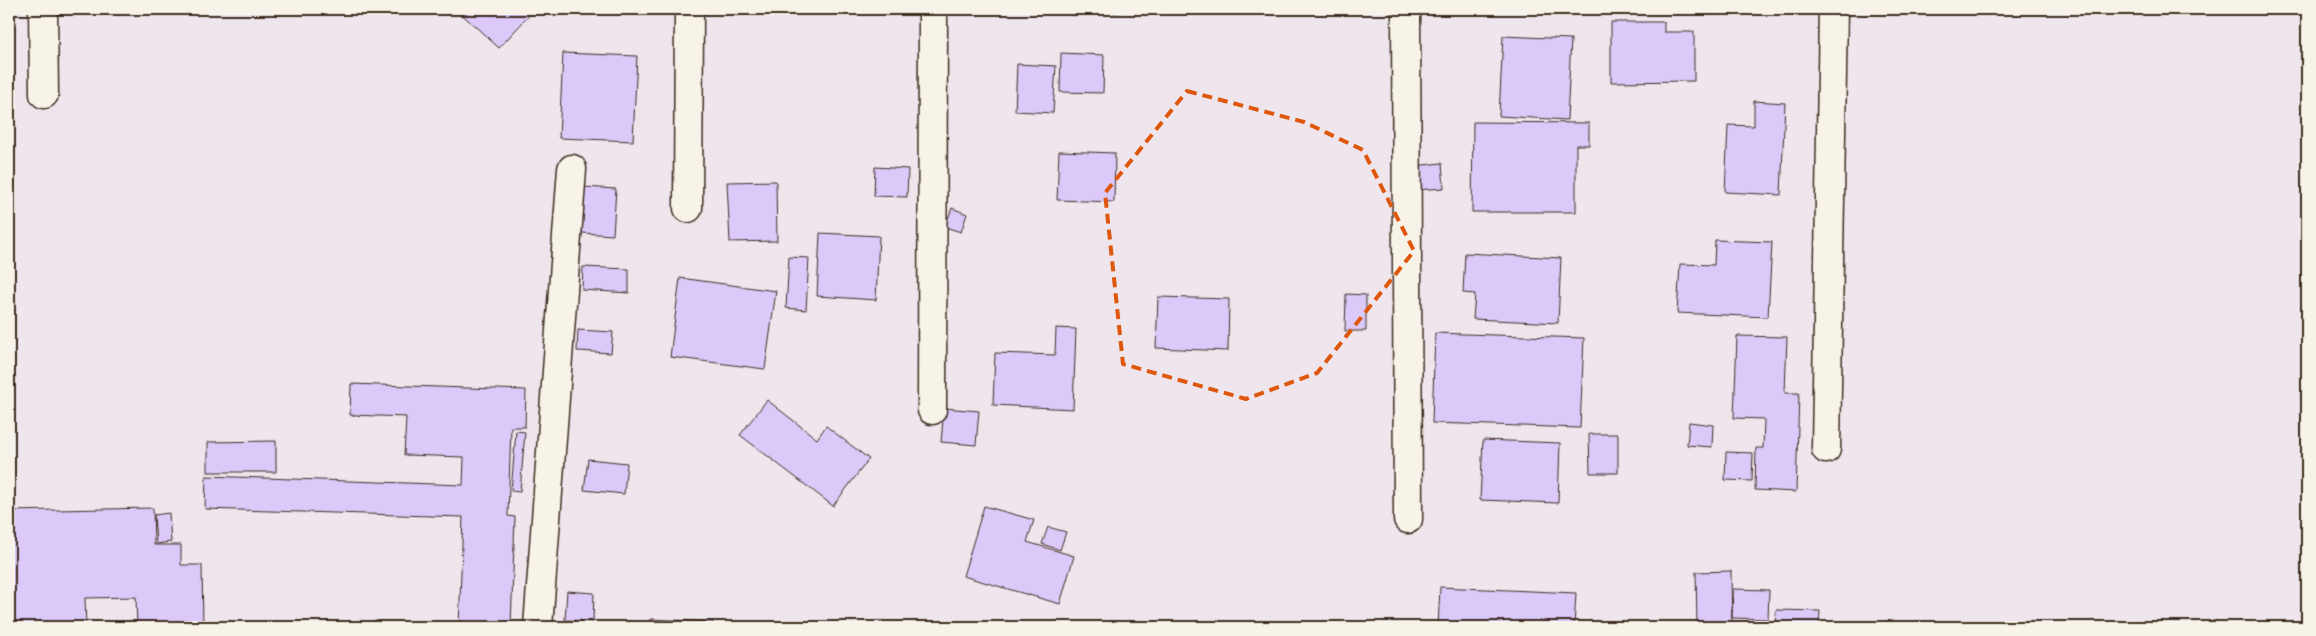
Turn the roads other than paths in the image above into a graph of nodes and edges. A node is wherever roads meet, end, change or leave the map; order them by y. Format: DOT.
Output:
graph roads {
  1 [pos="43,9"];
  2 [pos="689,9"];
  3 [pos="933,9"];
  4 [pos="1406,9"];
  5 [pos="1833,9"];
  6 [pos="44,94"];
  7 [pos="572,169"];
  8 [pos="688,208"];
  9 [pos="932,410"];
  10 [pos="1826,449"];
  11 [pos="1408,519"];
  12 [pos="538,627"];
  1 -- 6 [label="street"];
  2 -- 8 [label="street"];
  3 -- 9 [label="street"];
  4 -- 11 [label="street"];
  5 -- 10 [label="street"];
  7 -- 12 [label="street"];
}
